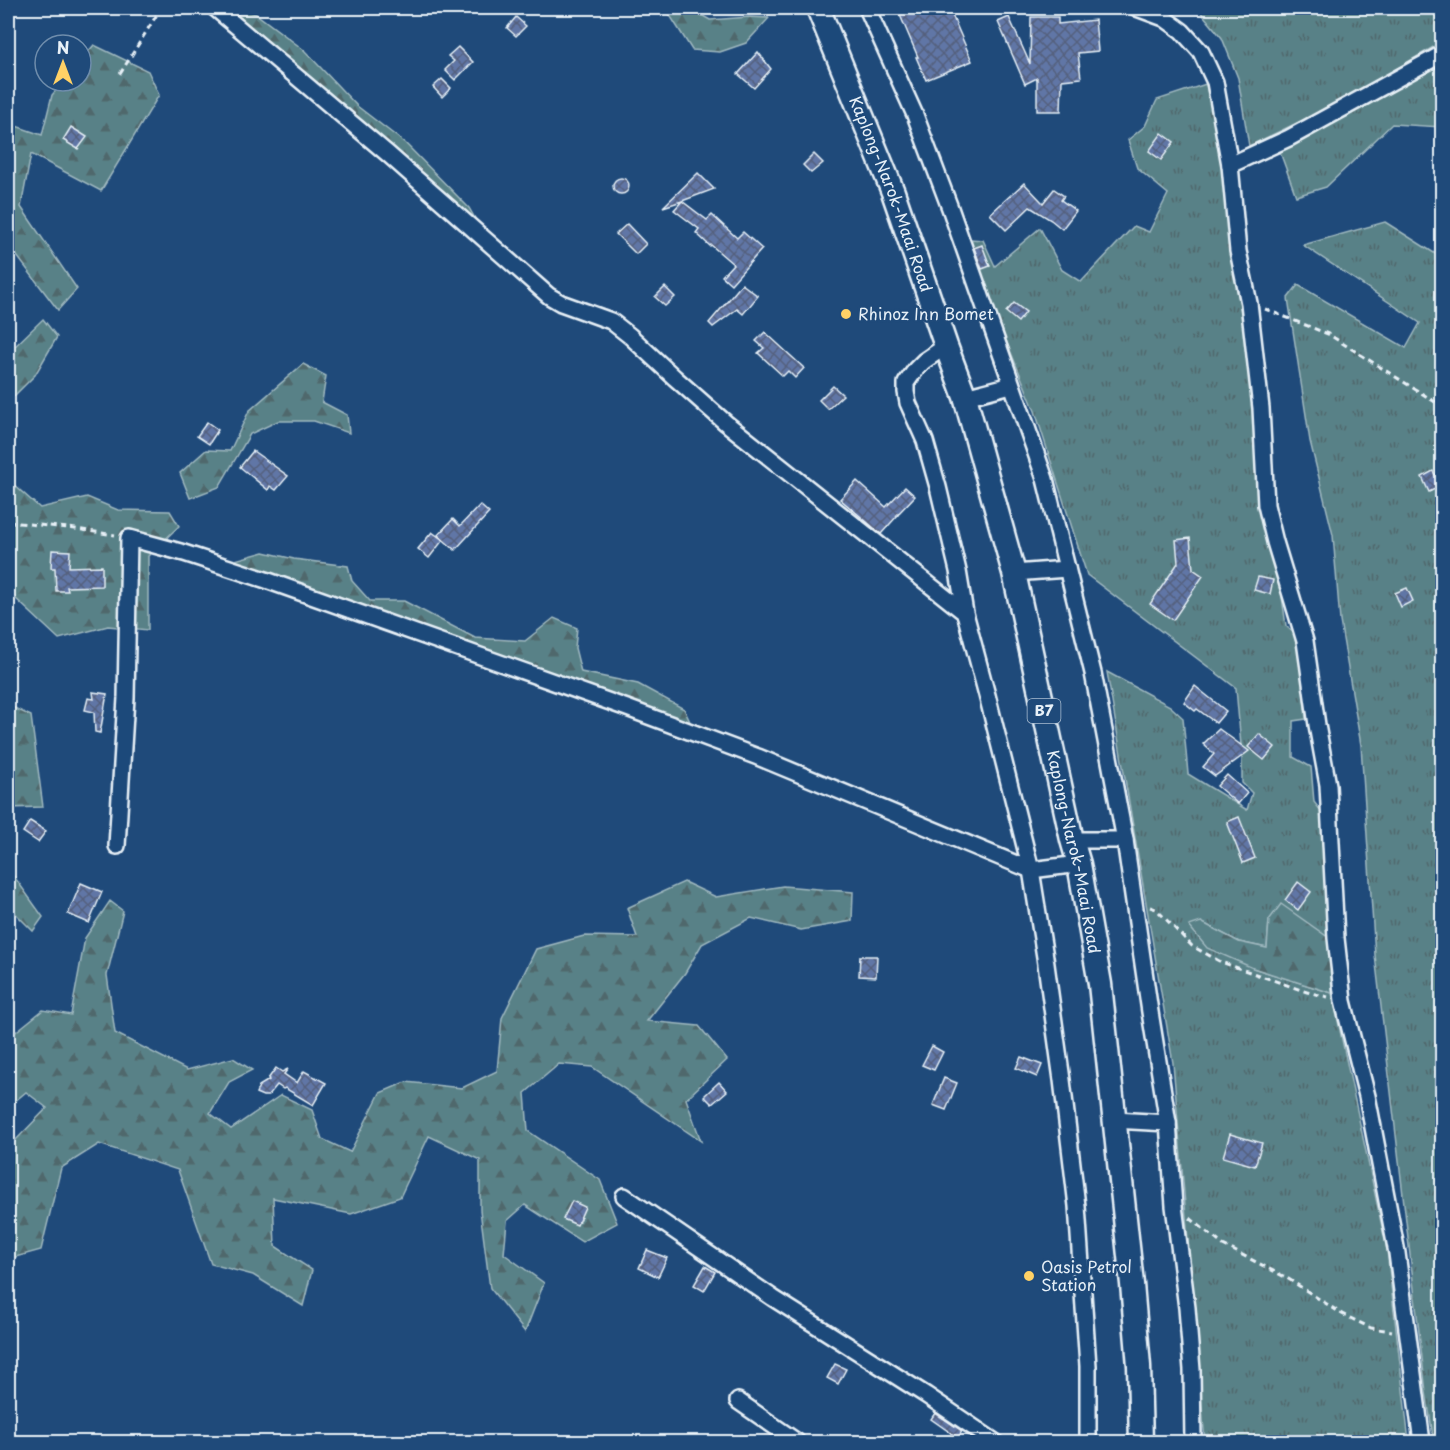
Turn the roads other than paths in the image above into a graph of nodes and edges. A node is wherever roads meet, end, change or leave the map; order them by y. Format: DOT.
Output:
graph roads {
  1 [pos="215,8"];
  2 [pos="818,8"];
  3 [pos="867,8"];
  4 [pos="1137,8"];
  5 [pos="1443,54"];
  6 [pos="1230,165"];
  7 [pos="946,346"];
  8 [pos="1011,385"];
  9 [pos="965,397"];
  10 [pos="1067,569"];
  11 [pos="1014,573"];
  12 [pos="965,613"];
  13 [pos="1072,840"];
  14 [pos="1125,840"];
  15 [pos="117,846"];
  16 [pos="1079,864"];
  17 [pos="1030,870"];
  18 [pos="1114,1120"];
  19 [pos="1168,1123"];
  20 [pos="624,1196"];
  21 [pos="738,1401"];
  22 [pos="797,1443"];
  23 [pos="995,1443"];
  24 [pos="1088,1443"];
  25 [pos="1141,1443"];
  26 [pos="1193,1443"];
  27 [pos="1422,1443"];
  1 -- 12 [label="street"];
  2 -- 7 [label="highway, Kaplong-Narok-Maai Road / B7"];
  3 -- 8 [label="street"];
  4 -- 6 [label="street"];
  5 -- 6 [label="street"];
  6 -- 27 [label="street"];
  7 -- 9 [label="highway, Kaplong-Narok-Maai Road / B7"];
  7 -- 12 [label="street"];
  8 -- 9 [label="street"];
  8 -- 10 [label="street"];
  9 -- 11 [label="highway, Kaplong-Narok-Maai Road / B7"];
  10 -- 11 [label="street"];
  10 -- 14 [label="street"];
  11 -- 13 [label="highway, Kaplong-Narok-Maai Road / B7"];
  12 -- 17 [label="street"];
  13 -- 14 [label="street"];
  13 -- 16 [label="highway, Kaplong-Narok-Maai Road / B7"];
  14 -- 19 [label="street"];
  15 -- 17 [label="street"];
  16 -- 17 [label="street"];
  16 -- 18 [label="highway, Kaplong-Narok-Maai Road / B7"];
  17 -- 24 [label="street"];
  18 -- 19 [label="street"];
  18 -- 25 [label="highway, Kaplong-Narok-Maai Road / B7"];
  19 -- 26 [label="street"];
  20 -- 23 [label="street"];
  21 -- 22 [label="street"];
}
